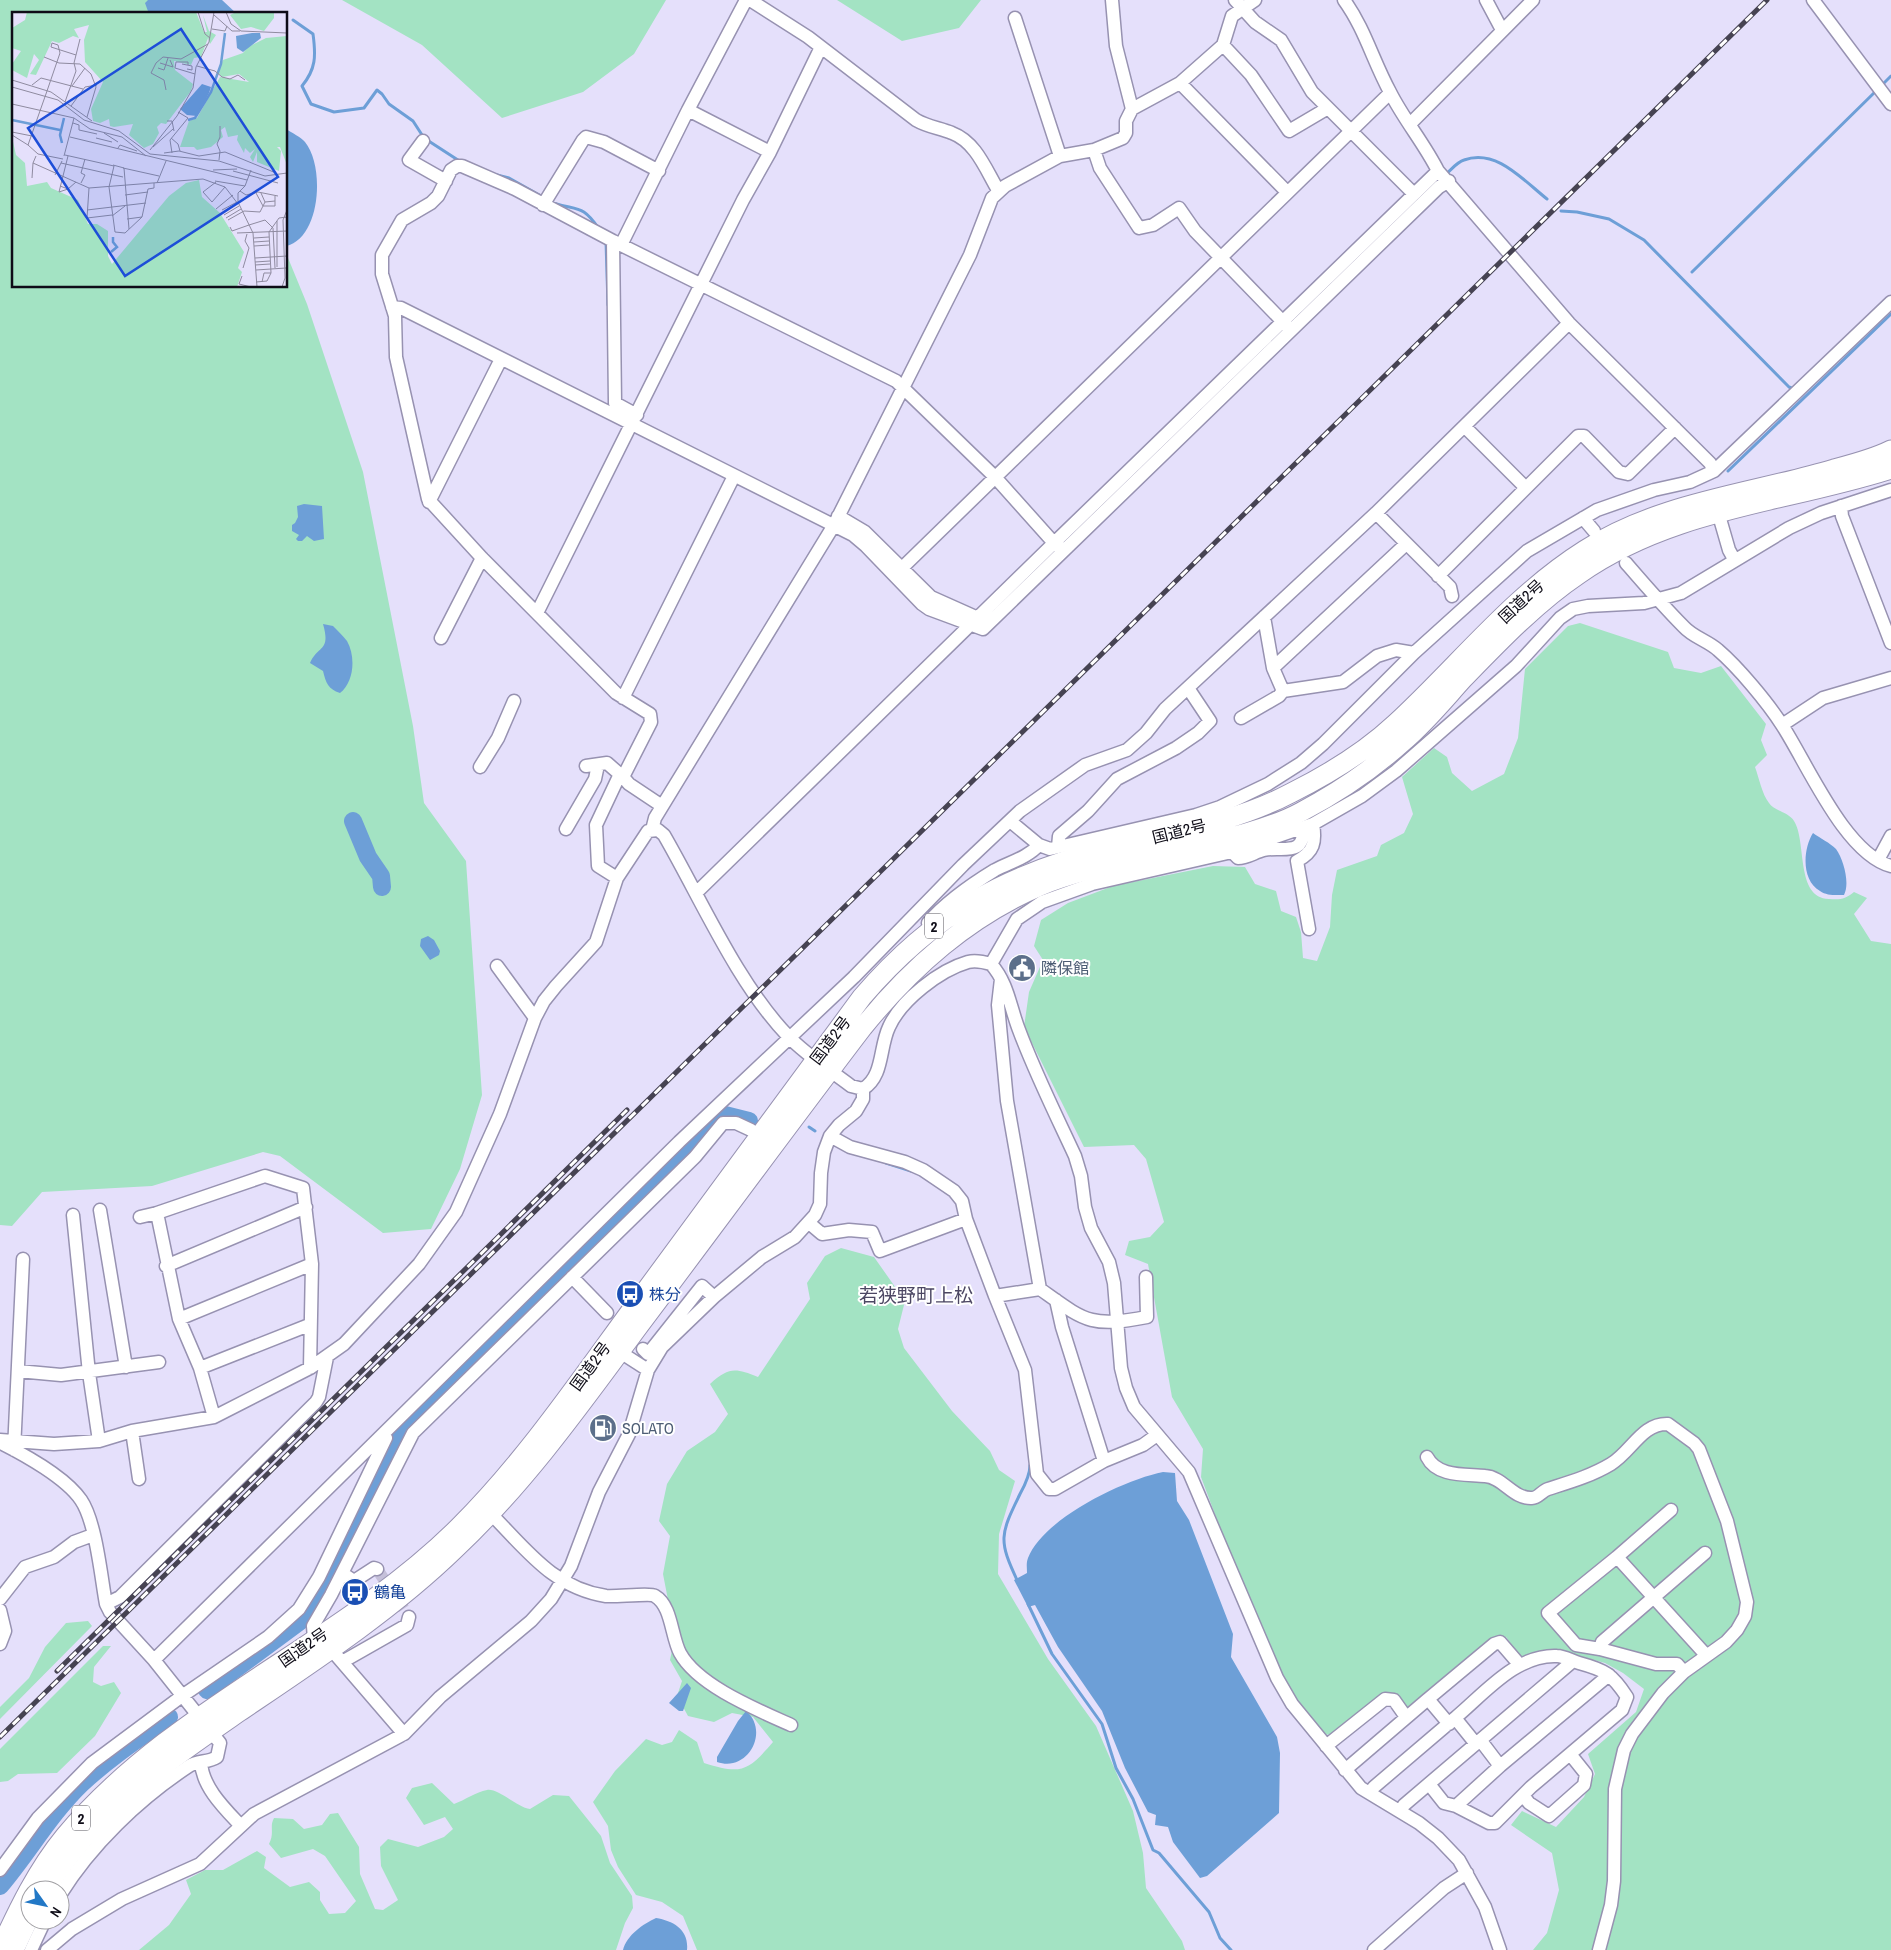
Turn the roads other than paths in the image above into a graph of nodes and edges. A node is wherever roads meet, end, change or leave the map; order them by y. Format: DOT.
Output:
graph roads {
  1 [pos="746,0"];
  2 [pos="750,0"];
  3 [pos="1112,0"];
  4 [pos="1255,0"];
  5 [pos="1344,0"];
  6 [pos="1486,0"];
  7 [pos="1533,0"];
  8 [pos="1813,0"];
  9 [pos="1238,4"];
  10 [pos="1015,18"];
  11 [pos="1502,30"];
  12 [pos="1223,45"];
  13 [pos="821,47"];
  14 [pos="1180,83"];
  15 [pos="1390,94"];
  16 [pos="1891,104"];
  17 [pos="1328,108"];
  18 [pos="688,110"];
  19 [pos="1132,110"];
  20 [pos="1410,124"];
  21 [pos="1351,131"];
  22 [pos="423,141"];
  23 [pos="1094,150"];
  24 [pos="770,152"];
  25 [pos="1060,156"];
  26 [pos="659,171"];
  27 [pos="1444,176"];
  28 [pos="446,181"];
  29 [pos="998,190"];
  30 [pos="1287,192"];
  31 [pos="1413,193"];
  32 [pos="546,201"];
  33 [pos="618,242"];
  34 [pos="1220,258"];
  35 [pos="703,286"];
  36 [pos="1891,302"];
  37 [pos="392,307"];
  38 [pos="1569,323"];
  39 [pos="1287,326"];
  40 [pos="500,360"];
  41 [pos="903,387"];
  42 [pos="635,420"];
  43 [pos="1464,427"];
  44 [pos="1675,428"];
  45 [pos="1891,450"];
  46 [pos="1891,468"];
  47 [pos="1714,471"];
  48 [pos="734,476"];
  49 [pos="995,478"];
  50 [pos="1525,487"];
  51 [pos="1891,490"];
  52 [pos="429,502"];
  53 [pos="1841,506"];
  54 [pos="1718,512"];
  55 [pos="1376,513"];
  56 [pos="1583,518"];
  57 [pos="836,521"];
  58 [pos="1594,532"];
  59 [pos="1406,544"];
  60 [pos="1058,546"];
  61 [pos="482,558"];
  62 [pos="1734,559"];
  63 [pos="1626,563"];
  64 [pos="903,567"];
  65 [pos="1438,576"];
  66 [pos="1452,596"];
  67 [pos="1656,600"];
  68 [pos="537,613"];
  69 [pos="1264,618"];
  70 [pos="974,622"];
  71 [pos="441,638"];
  72 [pos="1891,643"];
  73 [pos="1414,654"];
  74 [pos="1273,668"];
  75 [pos="1891,678"];
  76 [pos="1188,688"];
  77 [pos="1283,691"];
  78 [pos="623,698"];
  79 [pos="514,701"];
  80 [pos="1241,718"];
  81 [pos="1782,725"];
  82 [pos="480,767"];
  83 [pos="622,775"];
  84 [pos="662,806"];
  85 [pos="1010,821"];
  86 [pos="1308,827"];
  87 [pos="566,829"];
  88 [pos="652,830"];
  89 [pos="1891,836"];
  90 [pos="1039,845"];
  91 [pos="1058,847"];
  92 [pos="1878,860"];
  93 [pos="1891,866"];
  94 [pos="617,878"];
  95 [pos="696,892"];
  96 [pos="1309,929"];
  97 [pos="917,940"];
  98 [pos="991,964"];
  99 [pos="497,966"];
  100 [pos="1001,979"];
  101 [pos="535,1018"];
  102 [pos="790,1038"];
  103 [pos="823,1064"];
  104 [pos="863,1089"];
  105 [pos="751,1130"];
  106 [pos="830,1136"];
  107 [pos="680,1143"];
  108 [pos="694,1156"];
  109 [pos="306,1207"];
  110 [pos="100,1210"];
  111 [pos="157,1213"];
  112 [pos="73,1215"];
  113 [pos="140,1217"];
  114 [pos="963,1220"];
  115 [pos="809,1223"];
  116 [pos="23,1259"];
  117 [pos="312,1264"];
  118 [pos="166,1266"];
  119 [pos="572,1277"];
  120 [pos="1146,1277"];
  121 [pos="1040,1289"];
  122 [pos="995,1296"];
  123 [pos="714,1298"];
  124 [pos="1056,1300"];
  125 [pos="607,1313"];
  126 [pos="179,1319"];
  127 [pos="1117,1323"];
  128 [pos="309,1325"];
  129 [pos="643,1350"];
  130 [pos="620,1352"];
  131 [pos="327,1357"];
  132 [pos="159,1362"];
  133 [pos="126,1367"];
  134 [pos="200,1368"];
  135 [pos="310,1368"];
  136 [pos="648,1370"];
  137 [pos="18,1371"];
  138 [pos="90,1373"];
  139 [pos="214,1417"];
  140 [pos="132,1431"];
  141 [pos="1157,1434"];
  142 [pos="386,1436"];
  143 [pos="0,1441"];
  144 [pos="99,1441"];
  145 [pos="14,1446"];
  146 [pos="404,1451"];
  147 [pos="1427,1457"];
  148 [pos="1104,1461"];
  149 [pos="139,1479"];
  150 [pos="1671,1510"];
  151 [pos="491,1514"];
  152 [pos="93,1535"];
  153 [pos="1705,1553"];
  154 [pos="1617,1557"];
  155 [pos="377,1569"];
  156 [pos="342,1573"];
  157 [pos="561,1581"];
  158 [pos="1653,1596"];
  159 [pos="0,1599"];
  160 [pos="106,1604"];
  161 [pos="0,1610"];
  162 [pos="409,1617"];
  163 [pos="314,1639"];
  164 [pos="0,1644"];
  165 [pos="1600,1649"];
  166 [pos="336,1655"];
  167 [pos="1706,1655"];
  168 [pos="154,1660"];
  169 [pos="1573,1661"];
  170 [pos="1519,1664"];
  171 [pos="1684,1672"];
  172 [pos="1609,1674"];
  173 [pos="182,1696"];
  174 [pos="1428,1699"];
  175 [pos="1406,1717"];
  176 [pos="1452,1721"];
  177 [pos="205,1724"];
  178 [pos="791,1725"];
  179 [pos="404,1734"];
  180 [pos="1479,1743"];
  181 [pos="1326,1746"];
  182 [pos="1570,1754"];
  183 [pos="201,1762"];
  184 [pos="1500,1766"];
  185 [pos="1345,1770"];
  186 [pos="1429,1784"];
  187 [pos="1370,1792"];
  188 [pos="1523,1795"];
  189 [pos="1456,1806"];
  190 [pos="1400,1811"];
  191 [pos="241,1826"];
  192 [pos="0,1870"];
  193 [pos="1467,1873"];
  194 [pos="53,1880"];
  195 [pos="70,1881"];
  196 [pos="23,1930"];
  197 [pos="40,1930"];
  198 [pos="0,1949"];
  199 [pos="14,1950"];
  200 [pos="31,1950"];
  201 [pos="48,1950"];
  202 [pos="1374,1950"];
  203 [pos="1500,1950"];
  204 [pos="1599,1950"];
  1 -- 18 [label="street"];
  2 -- 13 [label="street"];
  3 -- 19 [label="street"];
  4 -- 9 [label="street"];
  5 -- 15 [label="street"];
  6 -- 11 [label="street"];
  7 -- 11 [label="street"];
  8 -- 16 [label="street"];
  9 -- 12 [label="street"];
  9 -- 17 [label="street"];
  10 -- 25 [label="street"];
  11 -- 20 [label="street"];
  12 -- 14 [label="street"];
  12 -- 17 [label="street"];
  13 -- 24 [label="street"];
  13 -- 29 [label="street"];
  14 -- 19 [label="street"];
  14 -- 30 [label="street"];
  15 -- 20 [label="street"];
  15 -- 21 [label="street"];
  17 -- 21 [label="street"];
  18 -- 24 [label="street"];
  18 -- 26 [label="street"];
  19 -- 23 [label="street"];
  20 -- 27 [label="street"];
  21 -- 30 [label="street"];
  21 -- 31 [label="street"];
  22 -- 28 [label="street"];
  23 -- 25 [label="street"];
  23 -- 34 [label="street"];
  24 -- 35 [label="street"];
  25 -- 29 [label="street"];
  26 -- 32 [label="street"];
  26 -- 33 [label="street"];
  27 -- 31 [label="street"];
  27 -- 38 [label="street"];
  27 -- 39 [label="street"];
  28 -- 32 [label="street"];
  28 -- 37 [label="street"];
  29 -- 41 [label="street"];
  30 -- 34 [label="street"];
  31 -- 39 [label="street"];
  32 -- 33 [label="street"];
  33 -- 35 [label="street"];
  33 -- 42 [label="street"];
  34 -- 39 [label="street"];
  34 -- 49 [label="street"];
  35 -- 41 [label="street"];
  35 -- 42 [label="street"];
  36 -- 47 [label="street"];
  37 -- 40 [label="street"];
  37 -- 52 [label="street"];
  38 -- 43 [label="street"];
  38 -- 44 [label="street"];
  39 -- 60 [label="street"];
  39 -- 70 [label="street"];
  40 -- 42 [label="street"];
  40 -- 52 [label="street"];
  41 -- 49 [label="street"];
  41 -- 57 [label="street"];
  42 -- 48 [label="street"];
  42 -- 68 [label="street"];
  43 -- 50 [label="street"];
  43 -- 55 [label="street"];
  44 -- 47 [label="street"];
  44 -- 50 [label="street"];
  45 -- 97 [label="highway, 国道2号 / 2"];
  46 -- 54 [label="highway, 国道2号 / 2"];
  47 -- 56 [label="street"];
  48 -- 57 [label="street"];
  48 -- 78 [label="street"];
  49 -- 60 [label="street"];
  49 -- 64 [label="street"];
  50 -- 65 [label="street"];
  51 -- 53 [label="street"];
  52 -- 61 [label="street"];
  53 -- 62 [label="street"];
  53 -- 72 [label="street"];
  54 -- 62 [label="street"];
  54 -- 103 [label="highway, 国道2号 / 2"];
  55 -- 59 [label="street"];
  55 -- 69 [label="street"];
  56 -- 58 [label="street"];
  56 -- 73 [label="street"];
  57 -- 64 [label="street"];
  57 -- 70 [label="street"];
  57 -- 84 [label="street"];
  59 -- 65 [label="street"];
  59 -- 74 [label="street"];
  60 -- 70 [label="street"];
  61 -- 68 [label="street"];
  61 -- 71 [label="street"];
  62 -- 67 [label="street"];
  63 -- 67 [label="street"];
  64 -- 70 [label="street"];
  65 -- 66 [label="street"];
  67 -- 81 [label="street"];
  67 -- 86 [label="street"];
  68 -- 78 [label="street"];
  69 -- 74 [label="street"];
  69 -- 76 [label="street"];
  70 -- 95 [label="street"];
  73 -- 77 [label="street"];
  73 -- 91 [label="street"];
  74 -- 77 [label="street"];
  75 -- 81 [label="street"];
  76 -- 85 [label="street"];
  76 -- 91 [label="street"];
  77 -- 80 [label="street"];
  78 -- 83 [label="street"];
  79 -- 82 [label="street"];
  81 -- 92 [label="street"];
  83 -- 84 [label="street"];
  83 -- 87 [label="street"];
  83 -- 94 [label="street"];
  84 -- 88 [label="street"];
  85 -- 90 [label="street"];
  85 -- 102 [label="street"];
  86 -- 96 [label="street"];
  86 -- 98 [label="street"];
  88 -- 94 [label="street"];
  88 -- 95 [label="street"];
  89 -- 92 [label="street"];
  90 -- 91 [label="street"];
  90 -- 97 [label="street"];
  92 -- 93 [label="street"];
  94 -- 101 [label="street"];
  95 -- 102 [label="street"];
  97 -- 103 [label="highway, 国道2号 / 2"];
  98 -- 100 [label="street"];
  98 -- 104 [label="street"];
  99 -- 101 [label="street"];
  100 -- 121 [label="street"];
  100 -- 127 [label="street"];
  101 -- 131 [label="street"];
  102 -- 103 [label="street"];
  102 -- 107 [label="street"];
  103 -- 104 [label="street"];
  103 -- 130 [label="highway, 国道2号 / 2"];
  103 -- 163 [label="highway, 国道2号 / 2"];
  104 -- 106 [label="street"];
  105 -- 108 [label="street"];
  106 -- 114 [label="street"];
  106 -- 115 [label="street"];
  107 -- 108 [label="street"];
  107 -- 142 [label="street"];
  108 -- 119 [label="street"];
  109 -- 111 [label="street"];
  109 -- 117 [label="street"];
  109 -- 118 [label="street"];
  110 -- 133 [label="street"];
  111 -- 113 [label="street"];
  111 -- 118 [label="street"];
  112 -- 138 [label="street"];
  114 -- 115 [label="street"];
  114 -- 122 [label="street"];
  115 -- 123 [label="street"];
  116 -- 137 [label="street"];
  117 -- 126 [label="street"];
  117 -- 128 [label="street"];
  118 -- 126 [label="street"];
  119 -- 125 [label="street"];
  119 -- 146 [label="street"];
  120 -- 127 [label="street"];
  121 -- 122 [label="street"];
  121 -- 124 [label="street"];
  122 -- 148 [label="street"];
  123 -- 129 [label="street"];
  123 -- 136 [label="street"];
  124 -- 127 [label="street"];
  124 -- 148 [label="street"];
  126 -- 134 [label="street"];
  127 -- 141 [label="street"];
  128 -- 134 [label="street"];
  128 -- 135 [label="street"];
  130 -- 136 [label="street"];
  130 -- 151 [label="highway, 国道2号 / 2"];
  131 -- 135 [label="street"];
  131 -- 160 [label="street"];
  132 -- 133 [label="street"];
  133 -- 138 [label="street"];
  134 -- 139 [label="street"];
  135 -- 139 [label="street"];
  136 -- 157 [label="street"];
  137 -- 138 [label="street"];
  137 -- 145 [label="street"];
  138 -- 144 [label="street"];
  139 -- 140 [label="street"];
  140 -- 144 [label="street"];
  140 -- 149 [label="street"];
  141 -- 148 [label="street"];
  141 -- 181 [label="street"];
  142 -- 146 [label="street"];
  142 -- 168 [label="street"];
  142 -- 173 [label="street"];
  143 -- 145 [label="street"];
  144 -- 145 [label="street"];
  145 -- 152 [label="street"];
  146 -- 156 [label="street"];
  147 -- 167 [label="street"];
  150 -- 154 [label="street"];
  151 -- 157 [label="street"];
  151 -- 166 [label="highway, 国道2号 / 2"];
  152 -- 159 [label="street"];
  152 -- 160 [label="street"];
  153 -- 158 [label="street"];
  154 -- 158 [label="street"];
  154 -- 165 [label="street"];
  155 -- 156 [label="street"];
  156 -- 163 [label="street"];
  157 -- 178 [label="street"];
  157 -- 179 [label="street"];
  158 -- 165 [label="street"];
  158 -- 167 [label="street"];
  160 -- 168 [label="street"];
  161 -- 164 [label="street"];
  162 -- 166 [label="street"];
  163 -- 177 [label="highway, 国道2号 / 2"];
  165 -- 171 [label="street"];
  166 -- 177 [label="highway, 国道2号 / 2"];
  166 -- 179 [label="street"];
  167 -- 171 [label="street"];
  168 -- 173 [label="street"];
  169 -- 170 [label="street"];
  169 -- 172 [label="street"];
  169 -- 180 [label="street"];
  170 -- 174 [label="street"];
  170 -- 176 [label="street"];
  171 -- 204 [label="street"];
  172 -- 182 [label="street"];
  172 -- 184 [label="street"];
  173 -- 177 [label="street"];
  173 -- 192 [label="street"];
  174 -- 175 [label="street"];
  174 -- 176 [label="street"];
  175 -- 181 [label="street"];
  175 -- 185 [label="street"];
  176 -- 180 [label="street"];
  176 -- 187 [label="street"];
  177 -- 183 [label="street"];
  177 -- 194 [label="highway, 国道2号 / 2"];
  177 -- 198 [label="highway, 国道2号 / 2"];
  179 -- 191 [label="street"];
  180 -- 184 [label="street"];
  180 -- 186 [label="street"];
  181 -- 185 [label="street"];
  182 -- 188 [label="street"];
  182 -- 188 [label="street"];
  183 -- 191 [label="street"];
  183 -- 195 [label="street"];
  184 -- 189 [label="street"];
  185 -- 187 [label="street"];
  186 -- 189 [label="street"];
  186 -- 190 [label="street"];
  187 -- 190 [label="street"];
  188 -- 189 [label="street"];
  190 -- 193 [label="street"];
  191 -- 201 [label="street"];
  193 -- 202 [label="street"];
  193 -- 203 [label="street"];
  196 -- 199 [label="highway"];
  197 -- 200 [label="street"];
}
